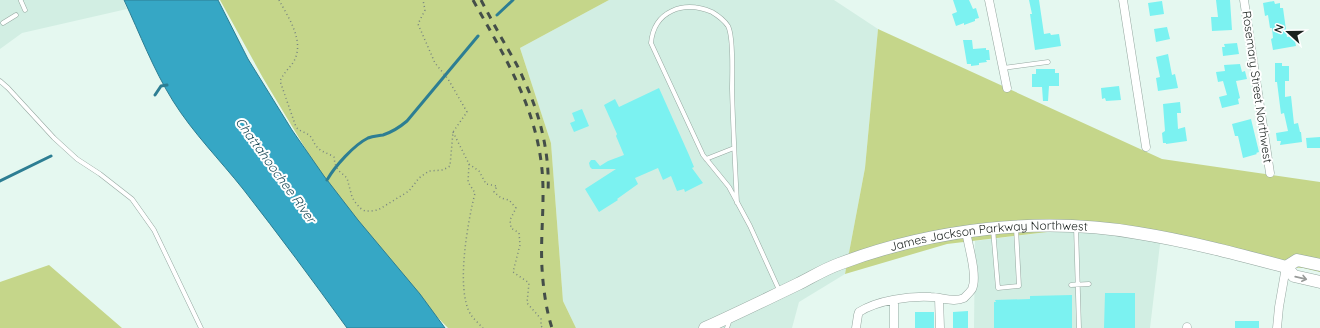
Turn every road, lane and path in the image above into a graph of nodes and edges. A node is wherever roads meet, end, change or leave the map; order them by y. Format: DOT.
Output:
graph roads {
  1 [pos="279,0"];
  2 [pos="423,0"];
  3 [pos="989,0"];
  4 [pos="1123,0"];
  5 [pos="1244,0"];
  6 [pos="21,1"];
  7 [pos="25,10"];
  8 [pos="16,16"];
  9 [pos="3,24"];
  10 [pos="1048,62"];
  11 [pos="1003,68"];
  12 [pos="0,81"];
  13 [pos="1007,88"];
  14 [pos="453,132"];
  15 [pos="734,148"];
  16 [pos="1146,148"];
  17 [pos="706,159"];
  18 [pos="469,164"];
  19 [pos="1270,173"];
  20 [pos="737,202"];
  21 [pos="1016,227"];
  22 [pos="1076,227"];
  23 [pos="993,229"];
  24 [pos="966,231"];
  25 [pos="1320,265"];
  26 [pos="1286,267"];
  27 [pos="1320,282"];
  28 [pos="1071,284"];
  29 [pos="1078,284"];
  30 [pos="1090,284"];
  31 [pos="780,293"];
  32 [pos="939,298"];
  33 [pos="894,301"];
  34 [pos="729,322"];
  35 [pos="201,328"];
  36 [pos="484,328"];
  37 [pos="543,328"];
  38 [pos="705,328"];
  39 [pos="856,328"];
  40 [pos="894,328"];
  41 [pos="940,328"];
  42 [pos="1078,328"];
  43 [pos="1277,328"];
  1 -- 14 [label="path"];
  2 -- 14 [label="path"];
  3 -- 11 [label="street"];
  4 -- 16 [label="street"];
  5 -- 19 [label="street, Rosemary Street Northwest"];
  6 -- 7 [label="lane"];
  8 -- 9 [label="lane"];
  10 -- 11 [label="lane"];
  11 -- 13 [label="street"];
  12 -- 35 [label="lane"];
  14 -- 18 [label="path"];
  15 -- 17 [label="lane"];
  15 -- 17 [label="lane"];
  15 -- 20 [label="lane"];
  17 -- 20 [label="lane"];
  18 -- 36 [label="path"];
  18 -- 37 [label="path"];
  20 -- 31 [label="lane"];
  21 -- 22 [label="main road, James Jackson Parkway Northwest"];
  21 -- 23 [label="main road, James Jackson Parkway Northwest"];
  21 -- 23 [label="lane"];
  22 -- 26 [label="main road, James Jackson Parkway Northwest"];
  22 -- 29 [label="lane"];
  23 -- 24 [label="main road, James Jackson Parkway Northwest"];
  24 -- 31 [label="main road, James Jackson Parkway Northwest"];
  24 -- 32 [label="street"];
  25 -- 26 [label="main road"];
  26 -- 27 [label="main road, James Jackson Parkway Northwest, one-way"];
  26 -- 43 [label="street"];
  28 -- 29 [label="lane"];
  29 -- 30 [label="lane"];
  29 -- 42 [label="lane"];
  31 -- 34 [label="main road, James Jackson Parkway Northwest"];
  32 -- 33 [label="street"];
  32 -- 41 [label="street"];
  33 -- 39 [label="street"];
  33 -- 40 [label="street"];
  34 -- 38 [label="main road, James Jackson Parkway Northwest"];
}
